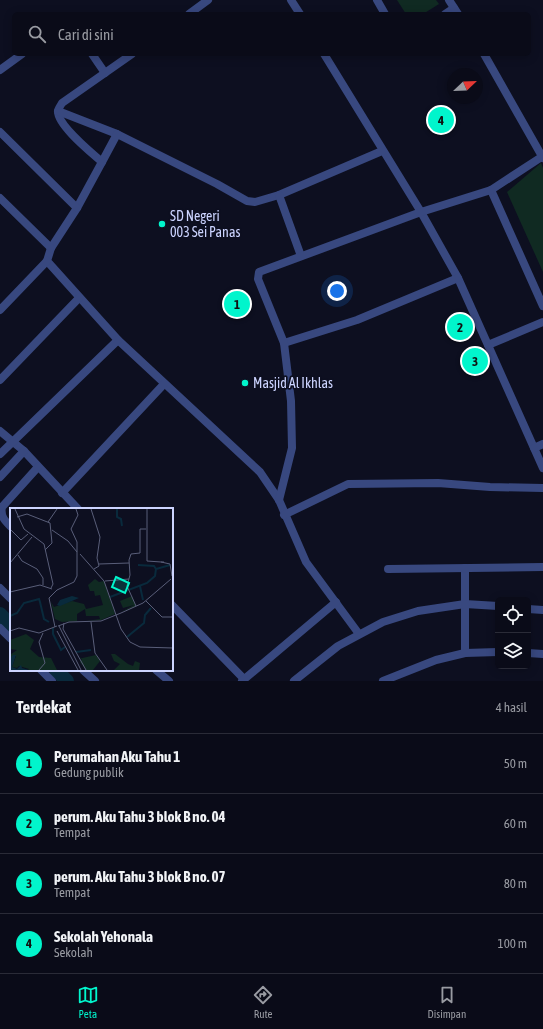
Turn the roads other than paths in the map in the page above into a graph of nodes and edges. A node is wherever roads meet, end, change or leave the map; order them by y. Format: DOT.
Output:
graph roads {
  1 [pos="208,0"];
  2 [pos="291,0"];
  3 [pos="377,0"];
  4 [pos="449,0"];
  5 [pos="456,11"];
  6 [pos="191,12"];
  7 [pos="299,12"];
  8 [pos="383,12"];
  9 [pos="19,56"];
  10 [pos="93,56"];
  11 [pos="129,56"];
  12 [pos="325,56"];
  13 [pos="485,56"];
  14 [pos="0,70"];
  15 [pos="105,73"];
  16 [pos="58,111"];
  17 [pos="0,132"];
  18 [pos="117,134"];
  19 [pos="382,151"];
  20 [pos="543,157"];
  21 [pos="102,162"];
  22 [pos="492,190"];
  23 [pos="279,195"];
  24 [pos="0,198"];
  25 [pos="77,208"];
  26 [pos="421,212"];
  27 [pos="51,248"];
  28 [pos="301,256"];
  29 [pos="47,261"];
  30 [pos="458,278"];
  31 [pos="80,298"];
  32 [pos="543,306"];
  33 [pos="0,310"];
  34 [pos="543,322"];
  35 [pos="118,340"];
  36 [pos="284,343"];
  37 [pos="488,345"];
  38 [pos="0,380"];
  39 [pos="164,384"];
  40 [pos="0,431"];
  41 [pos="14,442"];
  42 [pos="543,444"];
  43 [pos="534,448"];
  44 [pos="24,452"];
  45 [pos="0,454"];
  46 [pos="38,467"];
  47 [pos="543,468"];
  48 [pos="0,477"];
  49 [pos="543,488"];
  50 [pos="62,493"];
  51 [pos="279,500"];
  52 [pos="77,508"];
  53 [pos="284,515"];
  54 [pos="10,526"];
  55 [pos="543,567"];
  56 [pos="465,568"];
  57 [pos="388,569"];
  58 [pos="0,588"];
  59 [pos="10,598"];
  60 [pos="336,602"];
  61 [pos="464,604"];
  62 [pos="173,606"];
  63 [pos="495,606"];
  64 [pos="531,608"];
  65 [pos="543,610"];
  66 [pos="0,628"];
  67 [pos="358,634"];
  68 [pos="10,638"];
  69 [pos="495,652"];
  70 [pos="465,653"];
  71 [pos="531,653"];
  72 [pos="543,654"];
  73 [pos="43,671"];
  74 [pos="85,671"];
  75 [pos="157,671"];
  76 [pos="243,680"];
  77 [pos="52,681"];
  78 [pos="95,681"];
  79 [pos="169,681"];
  80 [pos="294,681"];
  81 [pos="383,681"];
  1 -- 6 [label="street"];
  2 -- 7 [label="street"];
  3 -- 8 [label="street"];
  4 -- 5 [label="street"];
  9 -- 14 [label="street"];
  10 -- 15 [label="street"];
  11 -- 15 [label="street"];
  12 -- 19 [label="street"];
  13 -- 20 [label="street"];
  15 -- 16 [label="street"];
  16 -- 18 [label="street"];
  16 -- 21 [label="street"];
  17 -- 25 [label="street"];
  18 -- 21 [label="street"];
  18 -- 23 [label="street"];
  19 -- 23 [label="street"];
  19 -- 26 [label="street"];
  20 -- 22 [label="street"];
  21 -- 25 [label="street"];
  22 -- 26 [label="street"];
  22 -- 32 [label="street"];
  23 -- 28 [label="street"];
  24 -- 27 [label="street"];
  25 -- 27 [label="street"];
  26 -- 28 [label="street"];
  26 -- 30 [label="street"];
  27 -- 29 [label="street"];
  28 -- 36 [label="street"];
  29 -- 31 [label="street"];
  29 -- 33 [label="street"];
  30 -- 36 [label="street"];
  30 -- 37 [label="street"];
  31 -- 35 [label="street"];
  31 -- 38 [label="street"];
  34 -- 37 [label="street"];
  35 -- 39 [label="street"];
  35 -- 41 [label="street"];
  36 -- 51 [label="street"];
  37 -- 43 [label="street"];
  39 -- 50 [label="street"];
  39 -- 51 [label="street"];
  40 -- 41 [label="street"];
  41 -- 44 [label="street"];
  41 -- 45 [label="street"];
  42 -- 43 [label="street"];
  43 -- 47 [label="street"];
  44 -- 46 [label="street"];
  44 -- 48 [label="street"];
  46 -- 50 [label="street"];
  46 -- 54 [label="street"];
  49 -- 53 [label="street"];
  50 -- 52 [label="street"];
  51 -- 53 [label="street"];
  53 -- 60 [label="street"];
  55 -- 56 [label="street"];
  56 -- 57 [label="street"];
  56 -- 61 [label="street"];
  58 -- 59 [label="street"];
  60 -- 67 [label="street"];
  60 -- 76 [label="street"];
  61 -- 63 [label="street"];
  61 -- 67 [label="street"];
  61 -- 70 [label="street"];
  62 -- 76 [label="street"];
  64 -- 65 [label="street"];
  66 -- 68 [label="street"];
  67 -- 80 [label="street"];
  69 -- 70 [label="street"];
  70 -- 81 [label="street"];
  71 -- 72 [label="street"];
  73 -- 77 [label="street"];
  74 -- 78 [label="street"];
  75 -- 79 [label="street"];
}
